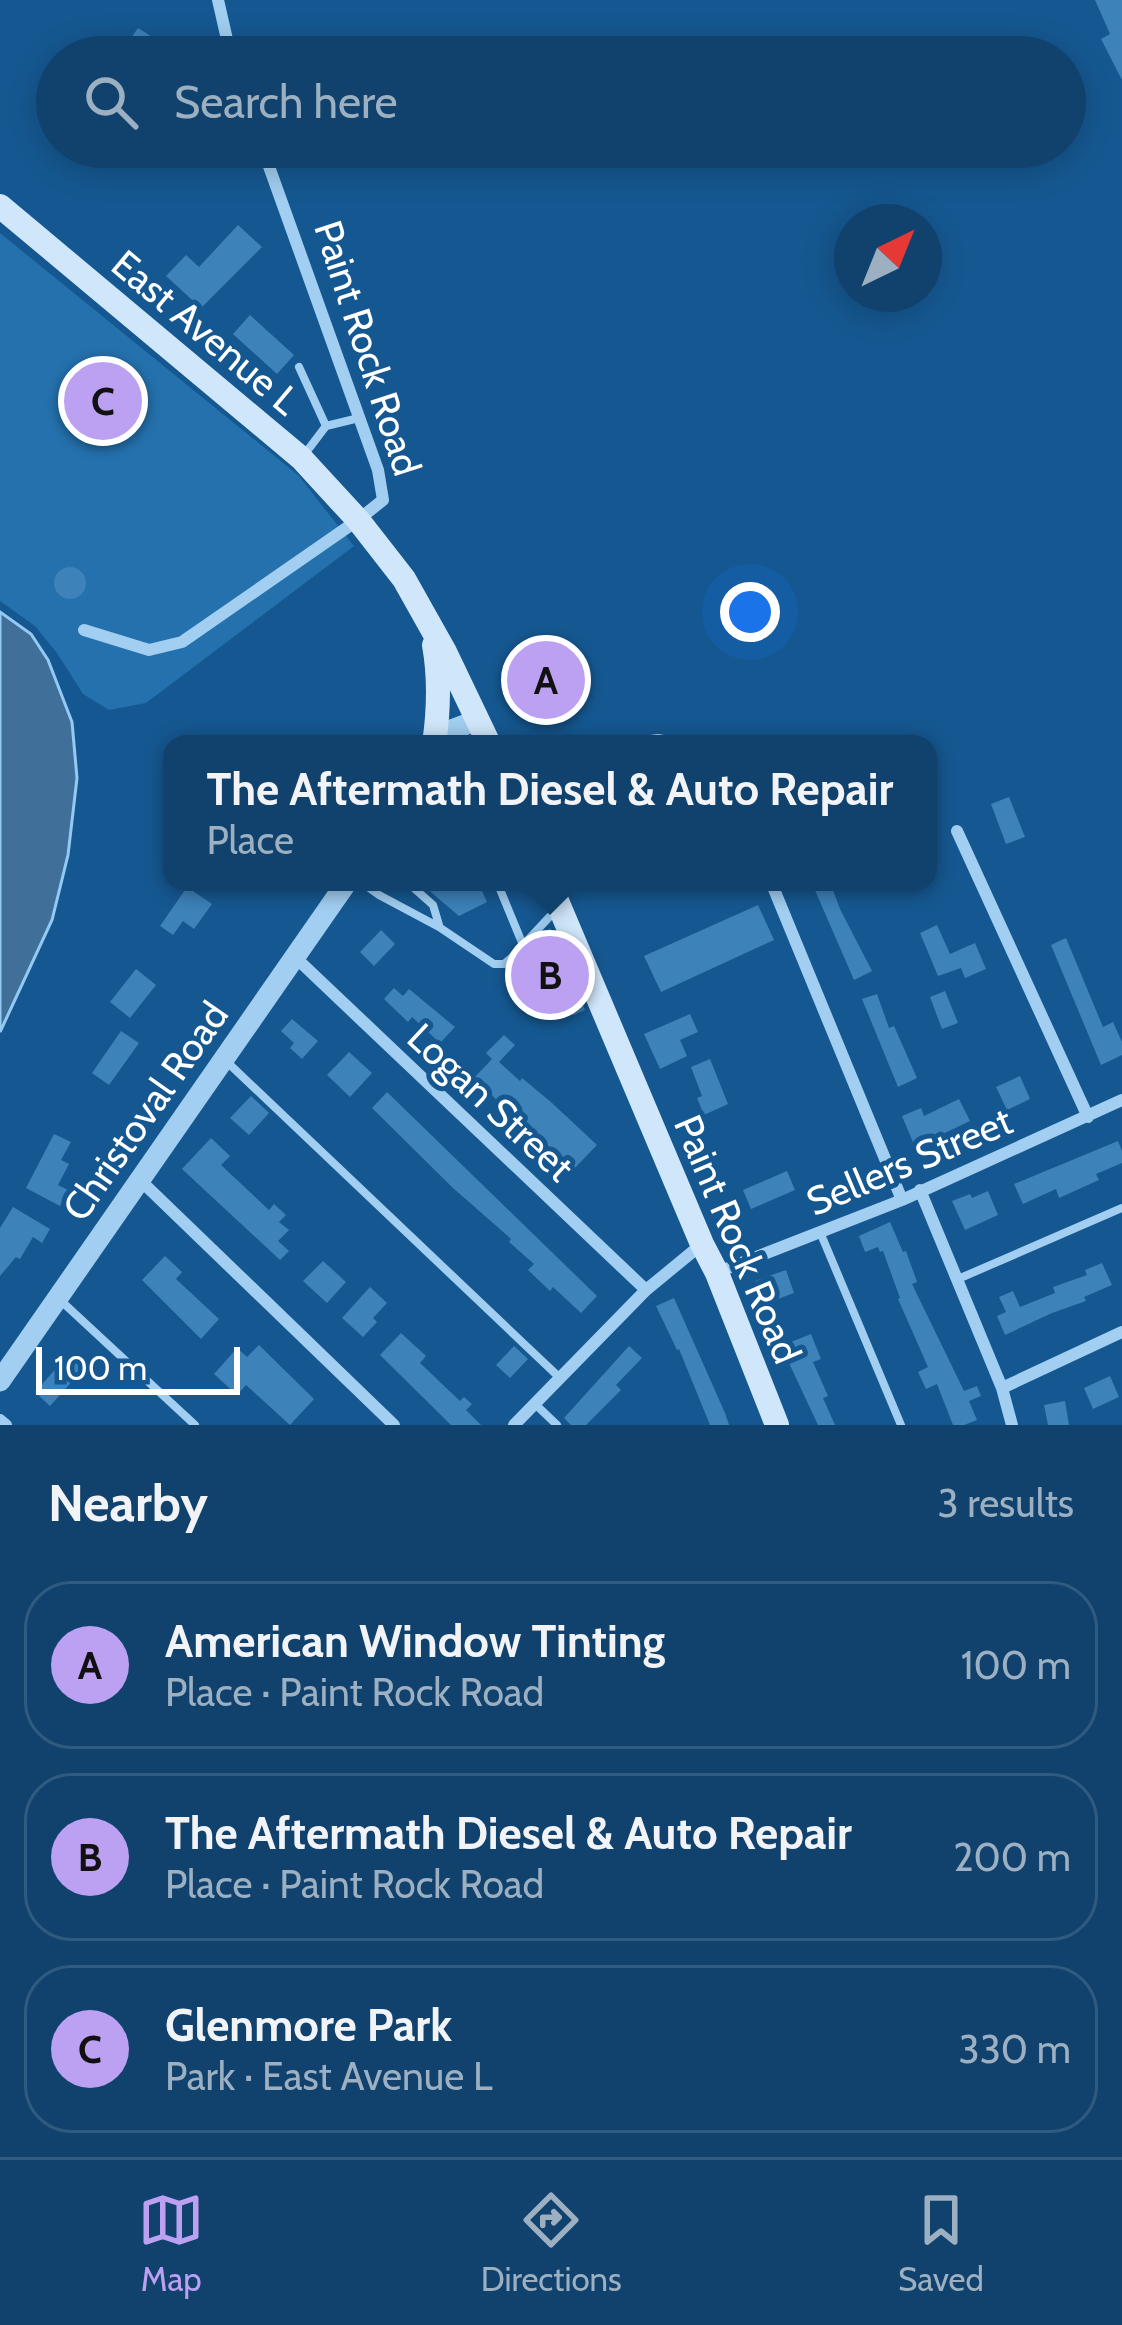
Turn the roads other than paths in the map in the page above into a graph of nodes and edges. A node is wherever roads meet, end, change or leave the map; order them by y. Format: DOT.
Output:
graph roads {
  1 [pos="218,0"];
  2 [pos="226,36"];
  3 [pos="270,168"];
  4 [pos="0,206"];
  5 [pos="299,367"];
  6 [pos="359,418"];
  7 [pos="326,426"];
  8 [pos="301,458"];
  9 [pos="358,520"];
  10 [pos="430,625"];
  11 [pos="84,630"];
  12 [pos="478,720"];
  13 [pos="437,735"];
  14 [pos="446,735"];
  15 [pos="485,735"];
  16 [pos="957,831"];
  17 [pos="340,891"];
  18 [pos="377,891"];
  19 [pos="417,891"];
  20 [pos="500,891"];
  21 [pos="553,891"];
  22 [pos="775,891"];
  23 [pos="559,907"];
  24 [pos="440,927"];
  25 [pos="523,945"];
  26 [pos="296,958"];
  27 [pos="225,1060"];
  28 [pos="1122,1100"];
  29 [pos="1088,1117"];
  30 [pos="140,1180"];
  31 [pos="920,1190"];
  32 [pos="902,1200"];
  33 [pos="1122,1208"];
  34 [pos="820,1232"];
  35 [pos="702,1244"];
  36 [pos="717,1273"];
  37 [pos="957,1280"];
  38 [pos="646,1290"];
  39 [pos="58,1298"];
  40 [pos="1122,1332"];
  41 [pos="560,1378"];
  42 [pos="0,1381"];
  43 [pos="1002,1388"];
  44 [pos="535,1404"];
  45 [pos="195,1425"];
  46 [pos="394,1425"];
  47 [pos="514,1425"];
  48 [pos="556,1425"];
  49 [pos="777,1425"];
  50 [pos="901,1425"];
  51 [pos="1012,1425"];
  1 -- 2 [label="street"];
  3 -- 6 [label="street, Paint Rock Road"];
  4 -- 8 [label="main road, East Avenue L"];
  5 -- 7 [label="lane"];
  6 -- 7 [label="lane"];
  6 -- 9 [label="street, Paint Rock Road"];
  7 -- 8 [label="lane"];
  8 -- 9 [label="main road, East Avenue L"];
  9 -- 10 [label="main road, Paint Rock Road"];
  9 -- 11 [label="street"];
  10 -- 12 [label="main road, Paint Rock Road"];
  10 -- 13 [label="main road"];
  12 -- 14 [label="street"];
  12 -- 15 [label="main road, Paint Rock Road"];
  16 -- 29 [label="street"];
  17 -- 26 [label="street, Christoval Road"];
  18 -- 24 [label="lane"];
  19 -- 24 [label="lane"];
  20 -- 25 [label="lane"];
  21 -- 23 [label="main road, Paint Rock Road"];
  22 -- 32 [label="street"];
  23 -- 25 [label="lane"];
  23 -- 35 [label="main road, Paint Rock Road"];
  24 -- 25 [label="lane"];
  26 -- 27 [label="street, Christoval Road"];
  26 -- 38 [label="street, Logan Street"];
  27 -- 30 [label="street, Christoval Road"];
  27 -- 41 [label="lane"];
  28 -- 29 [label="street, Sellers Street"];
  29 -- 31 [label="street, Sellers Street"];
  30 -- 39 [label="street, Christoval Road"];
  30 -- 46 [label="street"];
  31 -- 32 [label="street, Sellers Street"];
  31 -- 37 [label="street"];
  32 -- 34 [label="street, Sellers Street"];
  33 -- 37 [label="lane"];
  34 -- 36 [label="street, Sellers Street"];
  34 -- 50 [label="lane"];
  35 -- 36 [label="main road, Paint Rock Road"];
  35 -- 38 [label="street"];
  36 -- 49 [label="main road, Paint Rock Road"];
  37 -- 43 [label="street"];
  38 -- 41 [label="street"];
  39 -- 42 [label="street, Christoval Road"];
  39 -- 45 [label="lane"];
  40 -- 43 [label="street"];
  41 -- 44 [label="street"];
  43 -- 51 [label="street"];
  44 -- 47 [label="street"];
  44 -- 48 [label="lane"];
}
